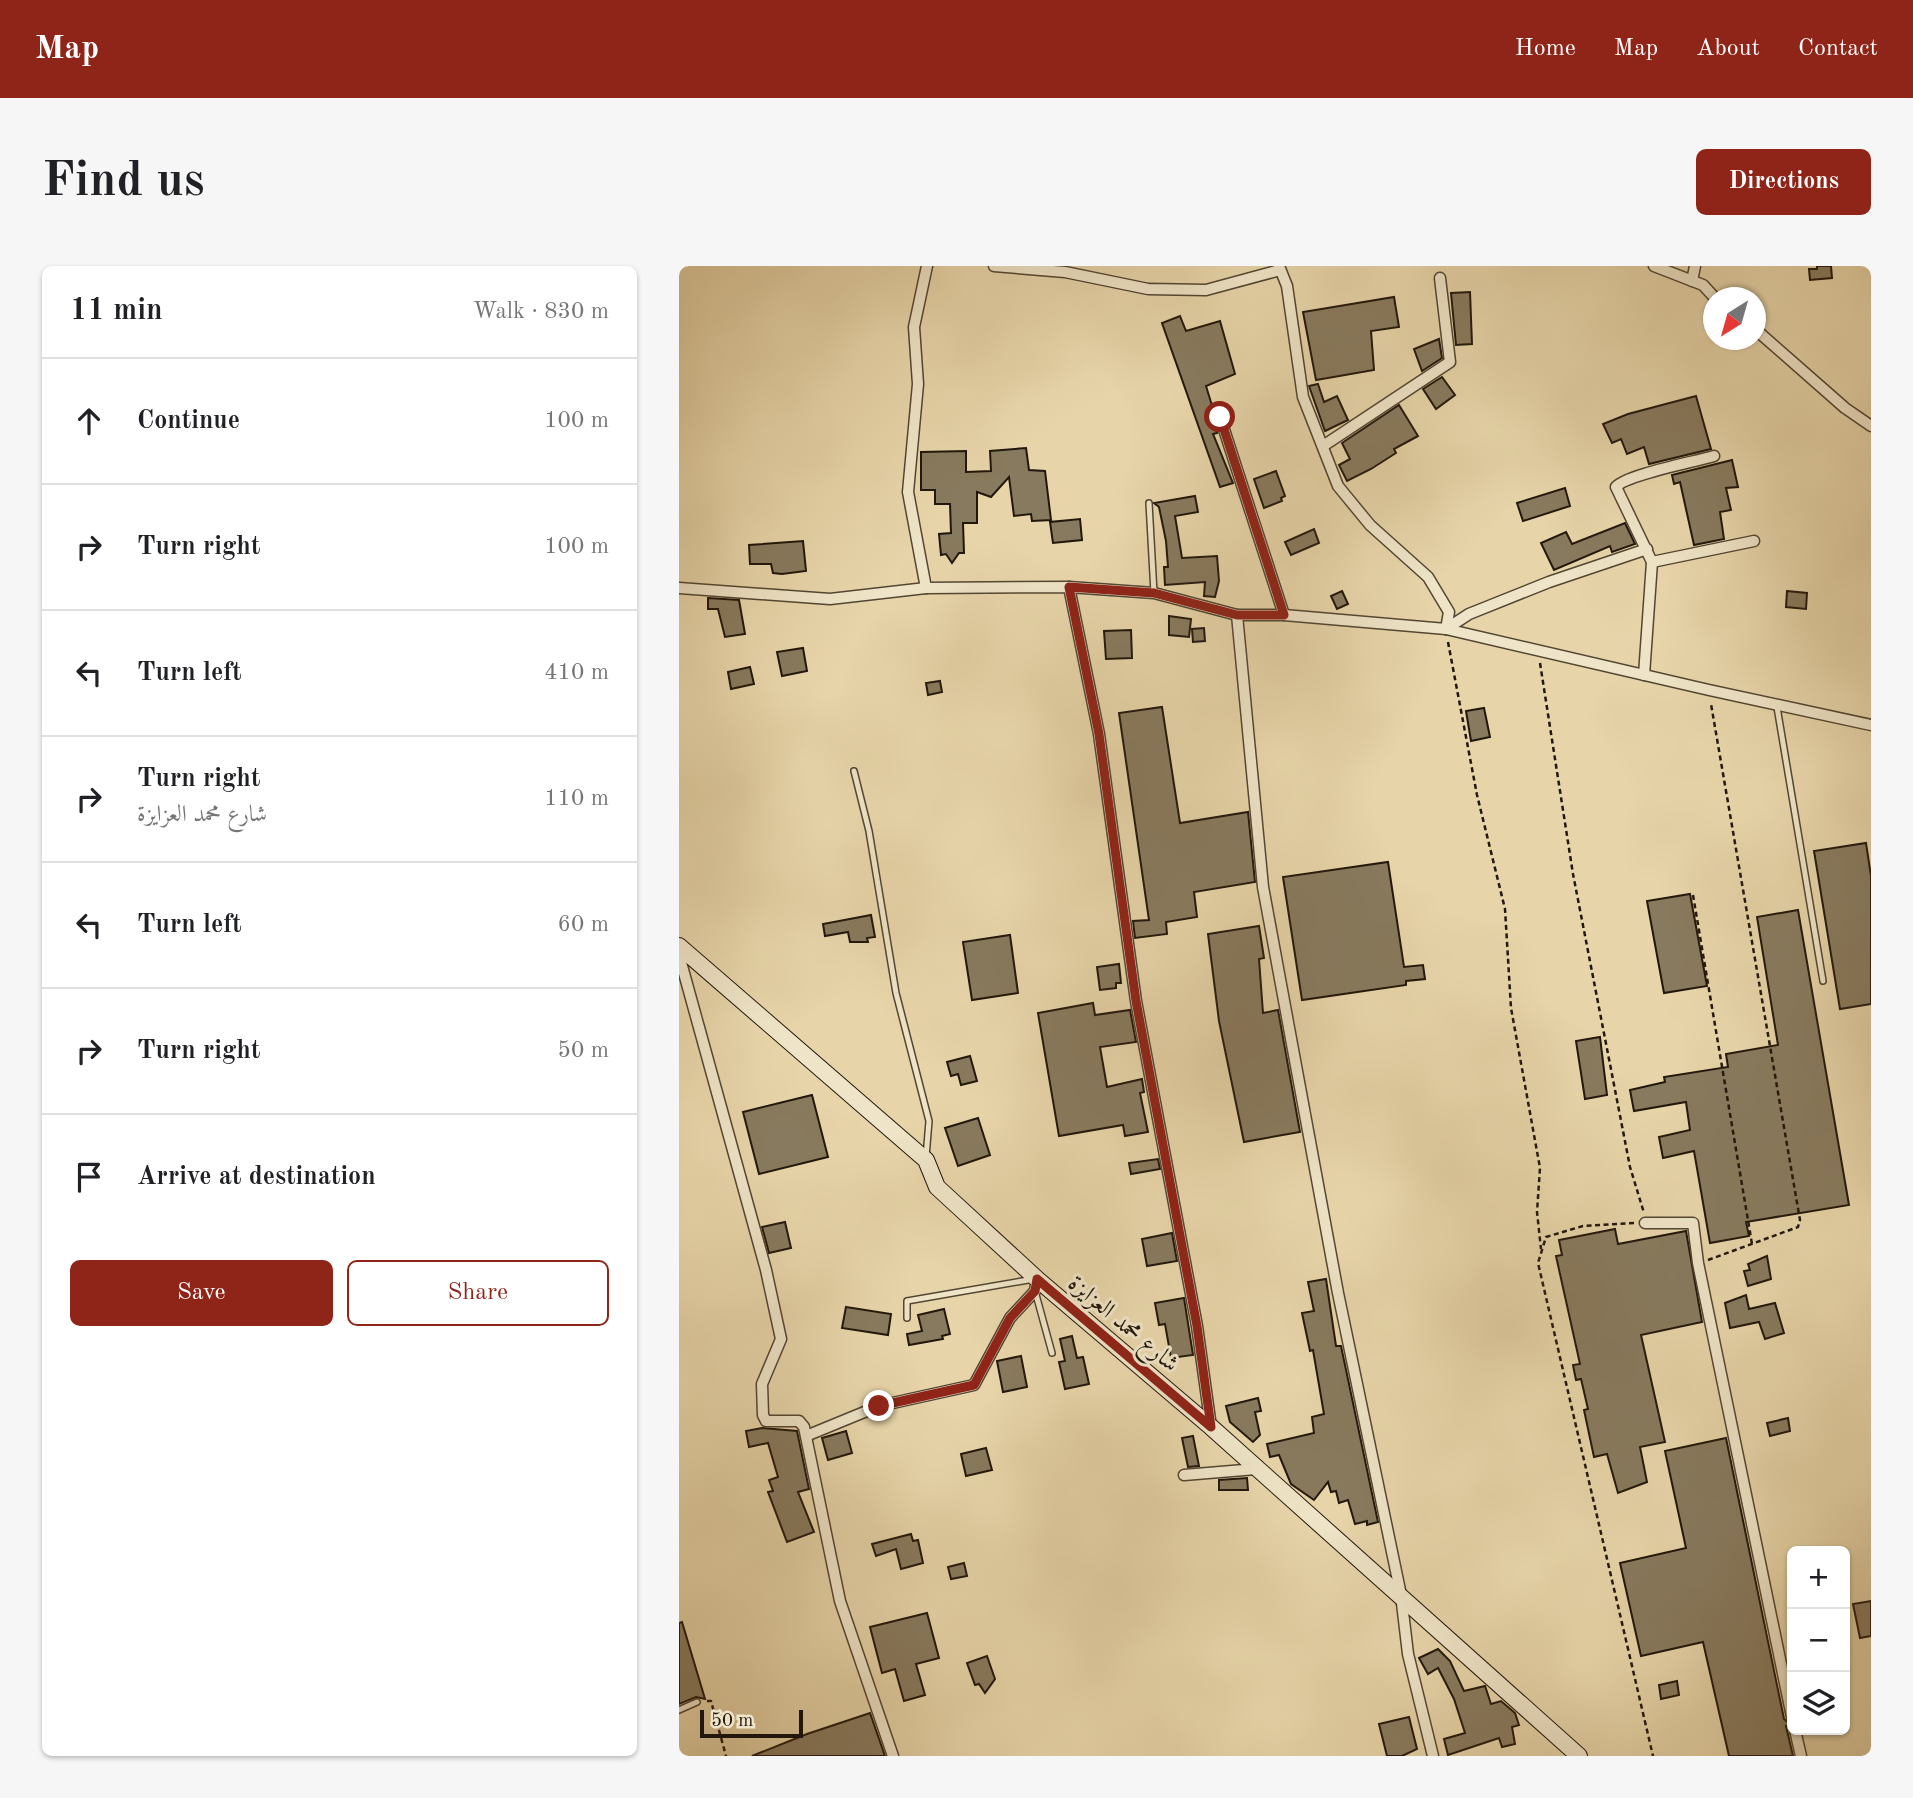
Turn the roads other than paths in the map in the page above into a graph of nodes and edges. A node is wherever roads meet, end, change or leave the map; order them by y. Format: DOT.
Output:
graph roads {
  1 [pos="927,266"];
  2 [pos="994,266"];
  3 [pos="1654,266"];
  4 [pos="1695,266"];
  5 [pos="1035,268"];
  6 [pos="1280,268"];
  7 [pos="1440,278"];
  8 [pos="1692,281"];
  9 [pos="1705,287"];
  10 [pos="1766,339"];
  11 [pos="1220,417"];
  12 [pos="1871,426"];
  13 [pos="1323,446"];
  14 [pos="1714,456"];
  15 [pos="1150,503"];
  16 [pos="1754,541"];
  17 [pos="1647,550"];
  18 [pos="1652,562"];
  19 [pos="1069,587"];
  20 [pos="679,588"];
  21 [pos="926,588"];
  22 [pos="1154,593"];
  23 [pos="1237,615"];
  24 [pos="1284,615"];
  25 [pos="1446,629"];
  26 [pos="1644,675"];
  27 [pos="1777,707"];
  28 [pos="1871,725"];
  29 [pos="854,771"];
  30 [pos="679,946"];
  31 [pos="679,955"];
  32 [pos="1823,981"];
  33 [pos="926,1160"];
  34 [pos="1645,1223"];
  35 [pos="1036,1285"];
  36 [pos="907,1318"];
  37 [pos="1052,1353"];
  38 [pos="1211,1427"];
  39 [pos="806,1436"];
  40 [pos="1256,1469"];
  41 [pos="1184,1475"];
  42 [pos="1401,1595"];
  43 [pos="1787,1693"];
  44 [pos="697,1702"];
  45 [pos="679,1710"];
  46 [pos="1796,1735"];
  47 [pos="893,1756"];
  48 [pos="1433,1756"];
  49 [pos="1579,1756"];
  50 [pos="1801,1756"];
  1 -- 21 [label="street"];
  2 -- 5 [label="street"];
  3 -- 8 [label="street"];
  4 -- 8 [label="street"];
  5 -- 6 [label="street"];
  6 -- 13 [label="street"];
  7 -- 13 [label="street"];
  8 -- 9 [label="street"];
  10 -- 12 [label="street"];
  11 -- 24 [label="street"];
  13 -- 25 [label="street"];
  14 -- 17 [label="street"];
  15 -- 22 [label="lane"];
  16 -- 18 [label="street"];
  17 -- 18 [label="street"];
  17 -- 25 [label="street"];
  18 -- 26 [label="street"];
  19 -- 21 [label="street"];
  19 -- 22 [label="street"];
  19 -- 38 [label="street"];
  20 -- 21 [label="street"];
  22 -- 23 [label="street"];
  23 -- 24 [label="street"];
  23 -- 42 [label="street"];
  24 -- 25 [label="street"];
  25 -- 26 [label="street"];
  26 -- 27 [label="street"];
  27 -- 28 [label="street"];
  27 -- 32 [label="lane"];
  29 -- 33 [label="lane"];
  30 -- 33 [label="main road, شارع محمد العزايزة"];
  31 -- 39 [label="street"];
  33 -- 35 [label="main road, شارع محمد العزايزة"];
  34 -- 43 [label="street"];
  35 -- 36 [label="lane"];
  35 -- 37 [label="lane"];
  35 -- 38 [label="main road, شارع محمد العزايزة"];
  35 -- 39 [label="street"];
  38 -- 40 [label="main road, شارع محمد العزايزة"];
  39 -- 47 [label="street"];
  40 -- 41 [label="street"];
  40 -- 42 [label="main road, شارع محمد العزايزة"];
  42 -- 48 [label="street"];
  42 -- 49 [label="main road, شارع محمد العزايزة"];
  44 -- 45 [label="lane"];
  46 -- 50 [label="street"];
}
